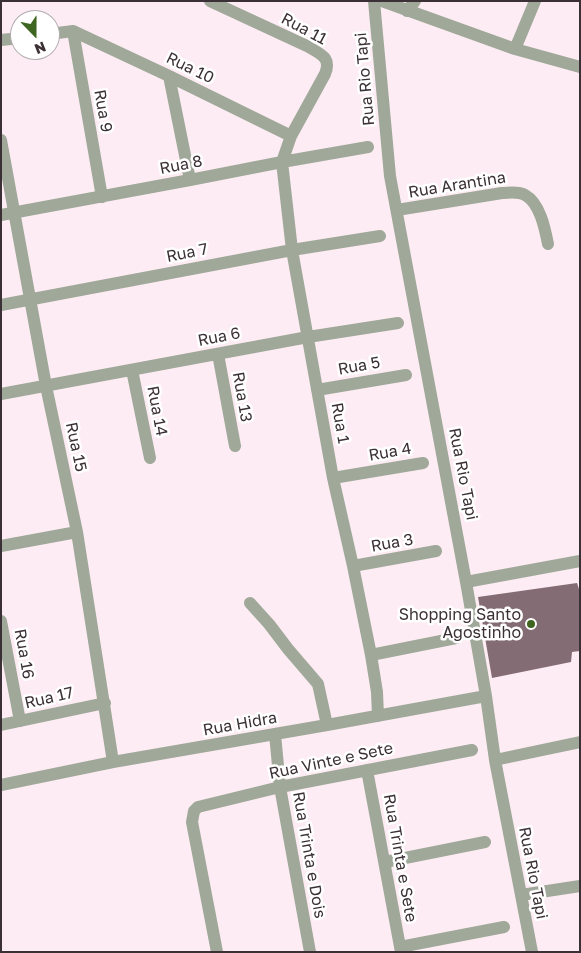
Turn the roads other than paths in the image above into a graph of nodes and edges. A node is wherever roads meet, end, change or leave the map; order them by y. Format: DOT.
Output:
graph roads {
  1 [pos="210,1"];
  2 [pos="374,1"];
  3 [pos="382,1"];
  4 [pos="535,1"];
  5 [pos="411,6"];
  6 [pos="73,31"];
  7 [pos="60,33"];
  8 [pos="515,49"];
  9 [pos="328,63"];
  10 [pos="580,67"];
  11 [pos="169,76"];
  12 [pos="291,136"];
  13 [pos="1,140"];
  14 [pos="368,147"];
  15 [pos="282,162"];
  16 [pos="190,180"];
  17 [pos="102,197"];
  18 [pos="397,210"];
  19 [pos="8,214"];
  20 [pos="380,236"];
  21 [pos="548,244"];
  22 [pos="292,250"];
  23 [pos="30,300"];
  24 [pos="1,305"];
  25 [pos="398,323"];
  26 [pos="308,337"];
  27 [pos="218,354"];
  28 [pos="132,370"];
  29 [pos="406,375"];
  30 [pos="46,386"];
  31 [pos="318,390"];
  32 [pos="1,394"];
  33 [pos="235,446"];
  34 [pos="150,458"];
  35 [pos="423,463"];
  36 [pos="333,478"];
  37 [pos="77,532"];
  38 [pos="1,546"];
  39 [pos="436,551"];
  40 [pos="580,561"];
  41 [pos="353,566"];
  42 [pos="466,582"];
  43 [pos="250,603"];
  44 [pos="2,629"];
  45 [pos="456,638"];
  46 [pos="371,655"];
  47 [pos="486,696"];
  48 [pos="104,703"];
  49 [pos="378,716"];
  50 [pos="20,722"];
  51 [pos="1,725"];
  52 [pos="327,725"];
  53 [pos="275,734"];
  54 [pos="580,742"];
  55 [pos="472,750"];
  56 [pos="495,760"];
  57 [pos="113,762"];
  58 [pos="367,770"];
  59 [pos="1,785"];
  60 [pos="280,787"];
  61 [pos="485,842"];
  62 [pos="385,862"];
  63 [pos="580,886"];
  64 [pos="521,895"];
  65 [pos="504,927"];
  66 [pos="401,949"];
  67 [pos="217,952"];
  68 [pos="310,952"];
  69 [pos="532,952"];
  1 -- 9 [label="street, Rua 11"];
  2 -- 18 [label="street, Rua Rio Tapi"];
  3 -- 5 [label="street"];
  4 -- 8 [label="street"];
  5 -- 8 [label="street"];
  6 -- 7 [label="street"];
  6 -- 11 [label="street, Rua 10"];
  6 -- 17 [label="street, Rua 9"];
  8 -- 10 [label="street"];
  9 -- 12 [label="street, Rua 1"];
  11 -- 12 [label="street, Rua 10"];
  11 -- 16 [label="street"];
  12 -- 15 [label="street, Rua 1"];
  13 -- 19 [label="street, Rua 15"];
  14 -- 15 [label="street, Rua 8"];
  15 -- 16 [label="street, Rua 8"];
  15 -- 22 [label="street, Rua 1"];
  16 -- 17 [label="street, Rua 8"];
  17 -- 19 [label="street, Rua 8"];
  18 -- 21 [label="street, Rua Arantina"];
  18 -- 42 [label="street, Rua Rio Tapi"];
  19 -- 23 [label="street, Rua 15"];
  20 -- 22 [label="street, Rua 7"];
  22 -- 23 [label="street, Rua 7"];
  22 -- 26 [label="street, Rua 1"];
  23 -- 24 [label="street, Rua 7"];
  23 -- 30 [label="street, Rua 15"];
  25 -- 26 [label="street, Rua 6"];
  26 -- 27 [label="street, Rua 6"];
  26 -- 31 [label="street, Rua 1"];
  27 -- 28 [label="street, Rua 6"];
  27 -- 33 [label="street, Rua 13"];
  28 -- 30 [label="street, Rua 6"];
  28 -- 34 [label="street, Rua 14"];
  29 -- 31 [label="street, Rua 5"];
  30 -- 32 [label="street, Rua 6"];
  30 -- 37 [label="street, Rua 15"];
  31 -- 36 [label="street, Rua 1"];
  35 -- 36 [label="street, Rua 4"];
  36 -- 41 [label="street, Rua 1"];
  37 -- 38 [label="street"];
  37 -- 48 [label="street, Rua 15"];
  39 -- 41 [label="street, Rua 3"];
  40 -- 42 [label="street"];
  41 -- 46 [label="street, Rua 1"];
  42 -- 47 [label="street, Rua Rio Tapi"];
  43 -- 52 [label="street"];
  44 -- 50 [label="street, Rua 16"];
  45 -- 46 [label="street"];
  46 -- 49 [label="street, Rua 1"];
  47 -- 49 [label="street, Rua Hidra"];
  47 -- 56 [label="street, Rua Rio Tapi"];
  48 -- 50 [label="street, Rua 17"];
  48 -- 57 [label="street, Rua 15"];
  49 -- 52 [label="street, Rua Hidra"];
  50 -- 51 [label="street, Rua 17"];
  52 -- 53 [label="street, Rua Hidra"];
  53 -- 57 [label="street, Rua Hidra"];
  53 -- 60 [label="street, Rua Trinta e Dois"];
  54 -- 56 [label="street"];
  55 -- 58 [label="street, Rua Vinte e Sete"];
  56 -- 64 [label="street, Rua Rio Tapi"];
  57 -- 59 [label="street, Rua Hidra"];
  58 -- 60 [label="street, Rua Vinte e Sete"];
  58 -- 62 [label="street, Rua Trinta e Sete"];
  60 -- 67 [label="street, Rua Vinte e Sete"];
  60 -- 68 [label="street, Rua Trinta e Dois"];
  61 -- 62 [label="street"];
  62 -- 66 [label="street, Rua Trinta e Sete"];
  63 -- 64 [label="street"];
  64 -- 69 [label="street, Rua Rio Tapi"];
  65 -- 66 [label="street"];
}
